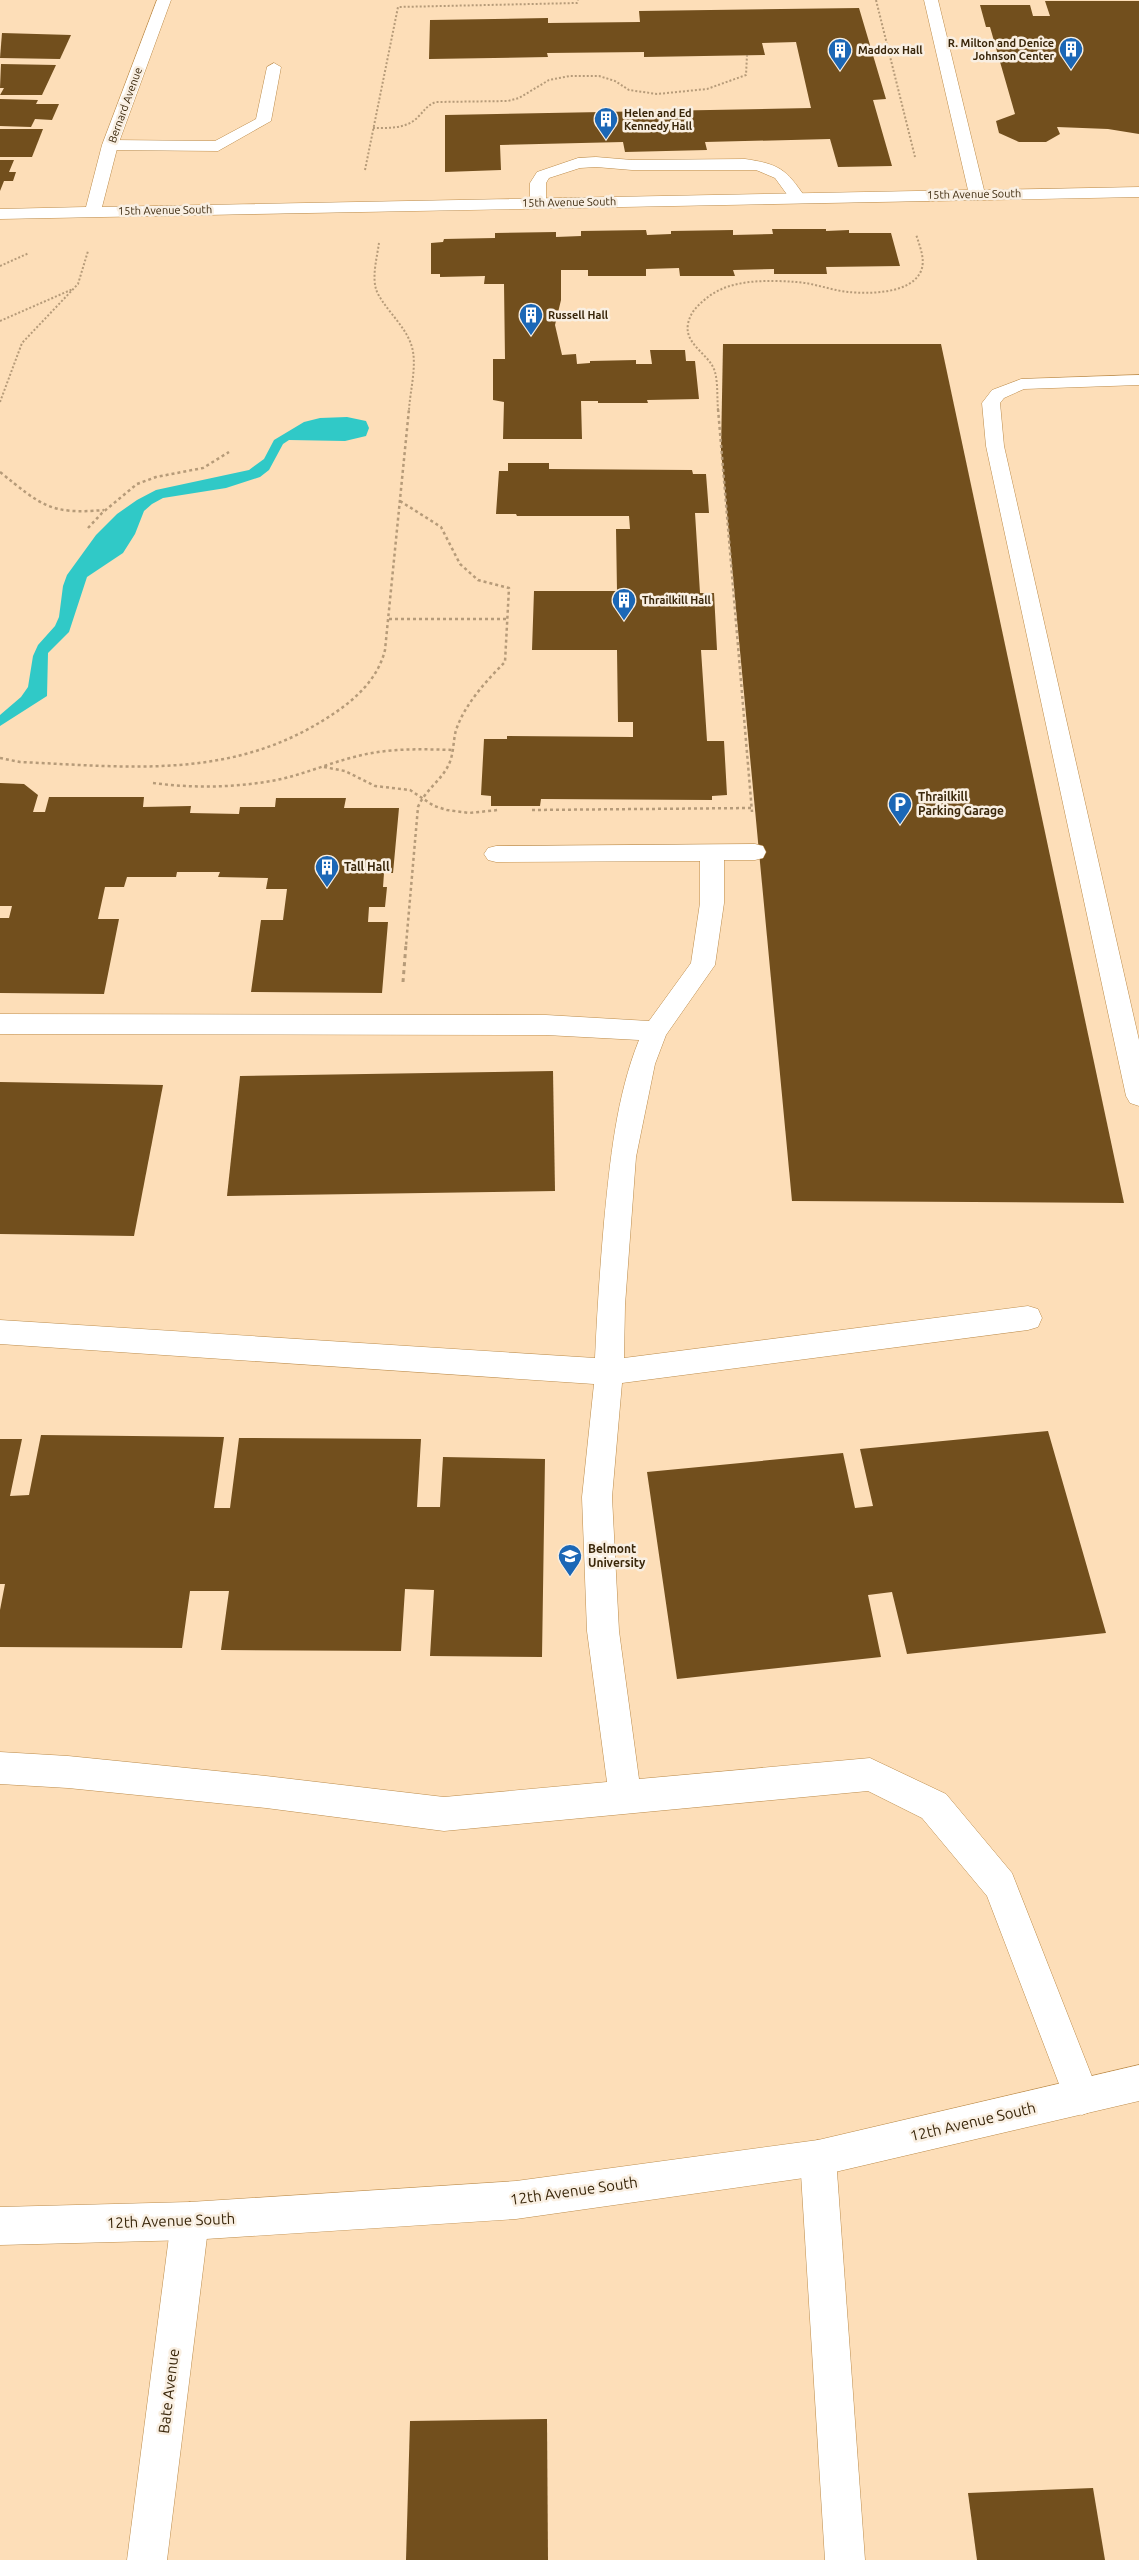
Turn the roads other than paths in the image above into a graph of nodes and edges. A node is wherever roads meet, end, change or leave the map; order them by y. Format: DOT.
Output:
graph roads {
  1 [pos="164,0"];
  2 [pos="930,0"];
  3 [pos="274,67"];
  4 [pos="110,146"];
  5 [pos="1139,192"];
  6 [pos="977,193"];
  7 [pos="797,197"];
  8 [pos="538,202"];
  9 [pos="93,211"];
  10 [pos="0,214"];
  11 [pos="1139,380"];
  12 [pos="712,852"];
  13 [pos="755,852"];
  14 [pos="496,854"];
  15 [pos="0,1024"];
  16 [pos="655,1031"];
  17 [pos="1139,1096"];
  18 [pos="1028,1318"];
  19 [pos="0,1332"];
  20 [pos="609,1372"];
  21 [pos="0,1768"];
  22 [pos="625,1798"];
  23 [pos="1139,2083"];
  24 [pos="1082,2097"];
  25 [pos="818,2158"];
  26 [pos="190,2221"];
  27 [pos="0,2226"];
  28 [pos="147,2560"];
  29 [pos="845,2560"];
  1 -- 4 [label="street, Bernard Avenue"];
  2 -- 6 [label="street"];
  3 -- 4 [label="street"];
  4 -- 9 [label="street, Bernard Avenue"];
  5 -- 6 [label="street, 15th Avenue South"];
  6 -- 7 [label="street, 15th Avenue South"];
  7 -- 8 [label="street, 15th Avenue South"];
  7 -- 8 [label="street"];
  8 -- 9 [label="street, 15th Avenue South"];
  9 -- 10 [label="street, 15th Avenue South"];
  11 -- 17 [label="street"];
  12 -- 13 [label="street"];
  12 -- 14 [label="street"];
  12 -- 16 [label="street"];
  15 -- 16 [label="street"];
  16 -- 20 [label="street"];
  18 -- 20 [label="street"];
  19 -- 20 [label="street"];
  20 -- 22 [label="street"];
  21 -- 22 [label="street"];
  22 -- 24 [label="street"];
  23 -- 24 [label="street, 12th Avenue South"];
  24 -- 25 [label="street, 12th Avenue South"];
  25 -- 26 [label="street, 12th Avenue South"];
  25 -- 29 [label="street"];
  26 -- 27 [label="street, 12th Avenue South"];
  26 -- 28 [label="street, Bate Avenue"];
}
